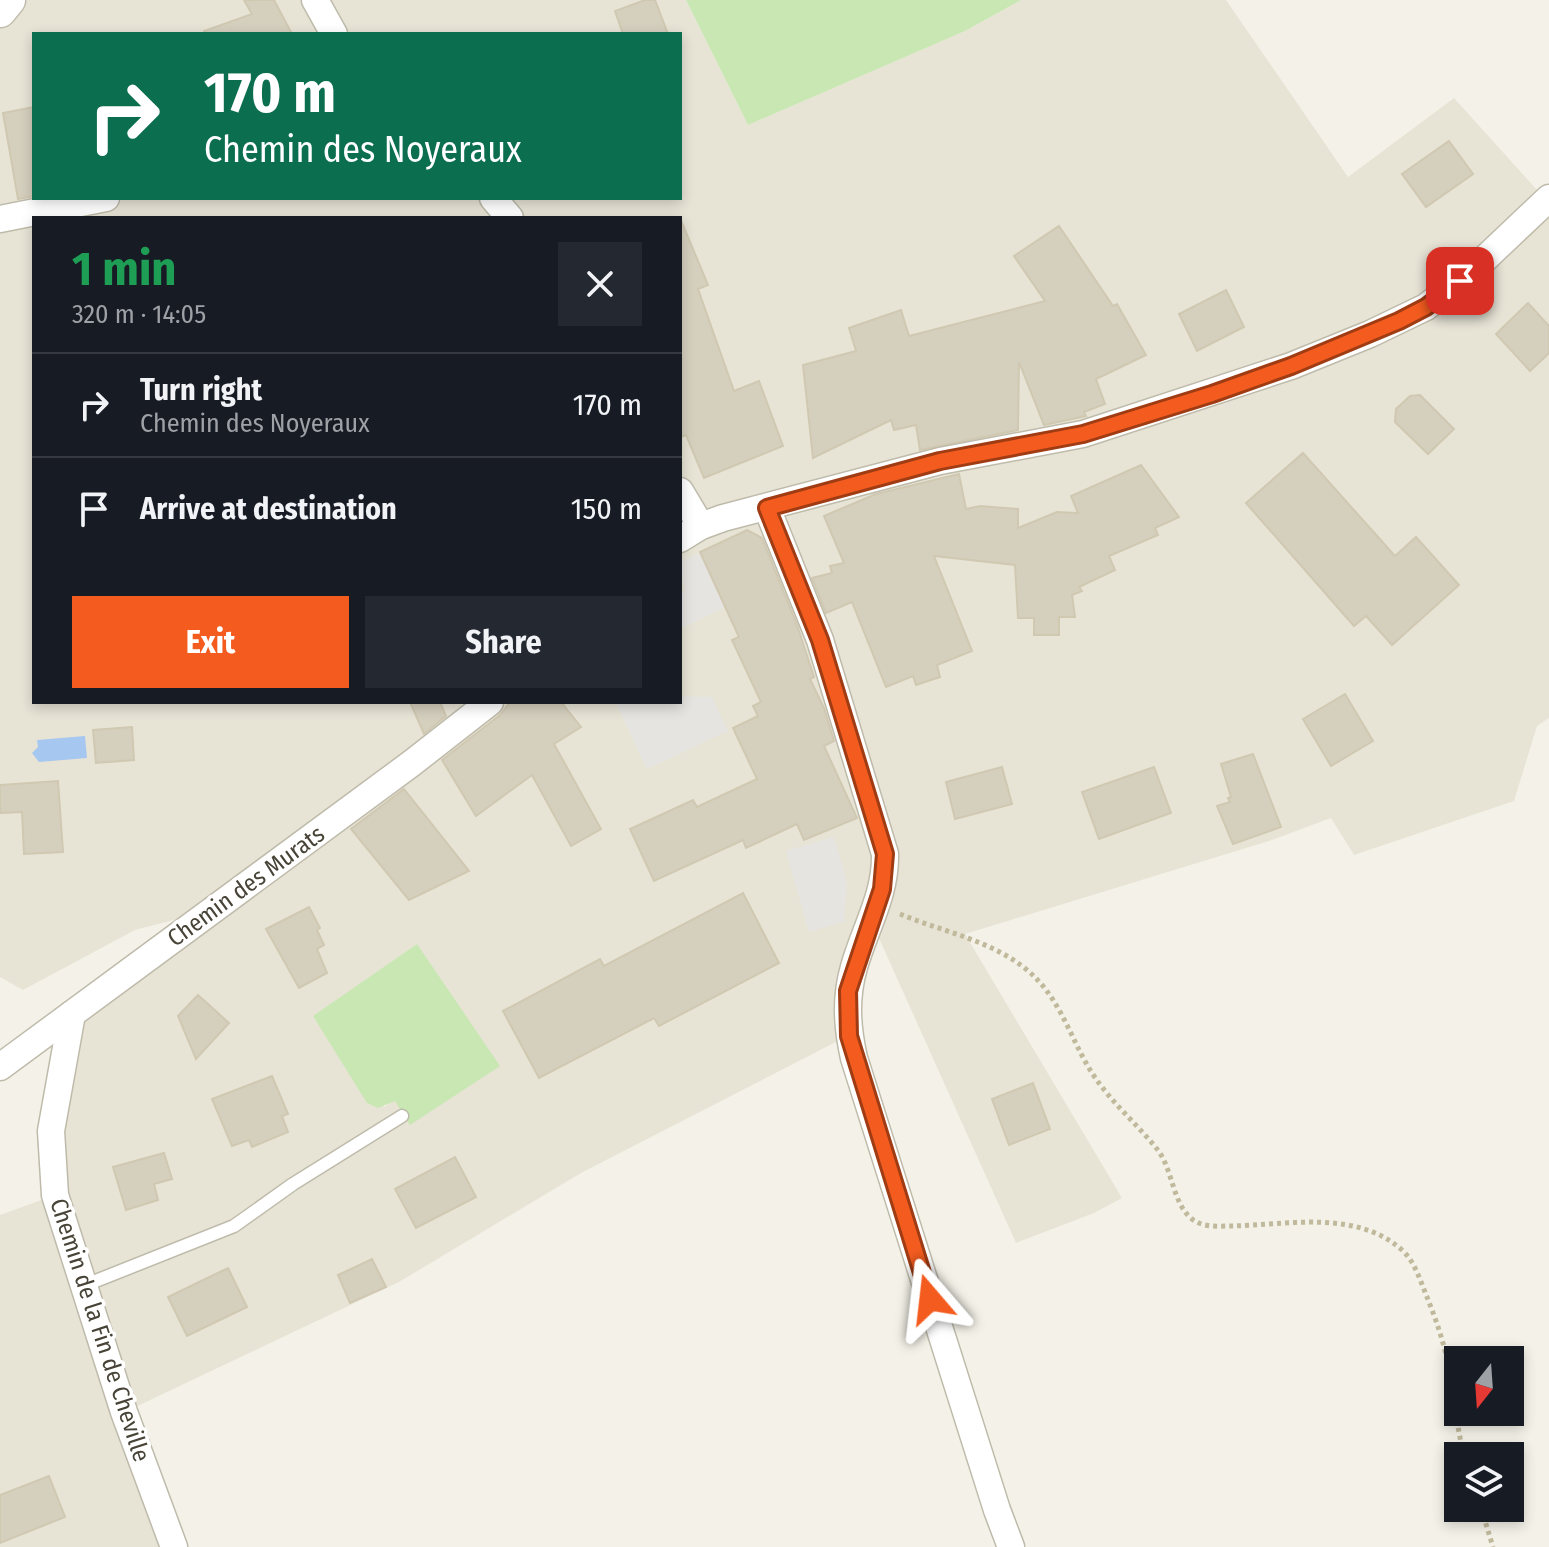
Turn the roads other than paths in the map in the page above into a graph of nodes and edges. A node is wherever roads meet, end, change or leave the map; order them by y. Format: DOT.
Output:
graph roads {
  1 [pos="9,0"];
  2 [pos="315,0"];
  3 [pos="0,11"];
  4 [pos="333,32"];
  5 [pos="1549,198"];
  6 [pos="96,200"];
  7 [pos="495,200"];
  8 [pos="508,216"];
  9 [pos="0,219"];
  10 [pos="682,498"];
  11 [pos="767,508"];
  12 [pos="691,532"];
  13 [pos="487,704"];
  14 [pos="72,1014"];
  15 [pos="0,1067"];
  16 [pos="402,1116"];
  17 [pos="83,1286"];
  18 [pos="174,1547"];
  19 [pos="1011,1547"];
  1 -- 3 [label="street"];
  2 -- 4 [label="street"];
  5 -- 11 [label="street"];
  6 -- 9 [label="street"];
  7 -- 8 [label="street"];
  10 -- 12 [label="street"];
  11 -- 12 [label="street"];
  11 -- 19 [label="street"];
  13 -- 14 [label="street, Chemin des Murats"];
  14 -- 15 [label="street, Chemin des Murats"];
  14 -- 17 [label="street, Chemin de la Fin de Cheville"];
  16 -- 17 [label="lane"];
  17 -- 18 [label="street, Chemin de la Fin de Cheville"];
}
